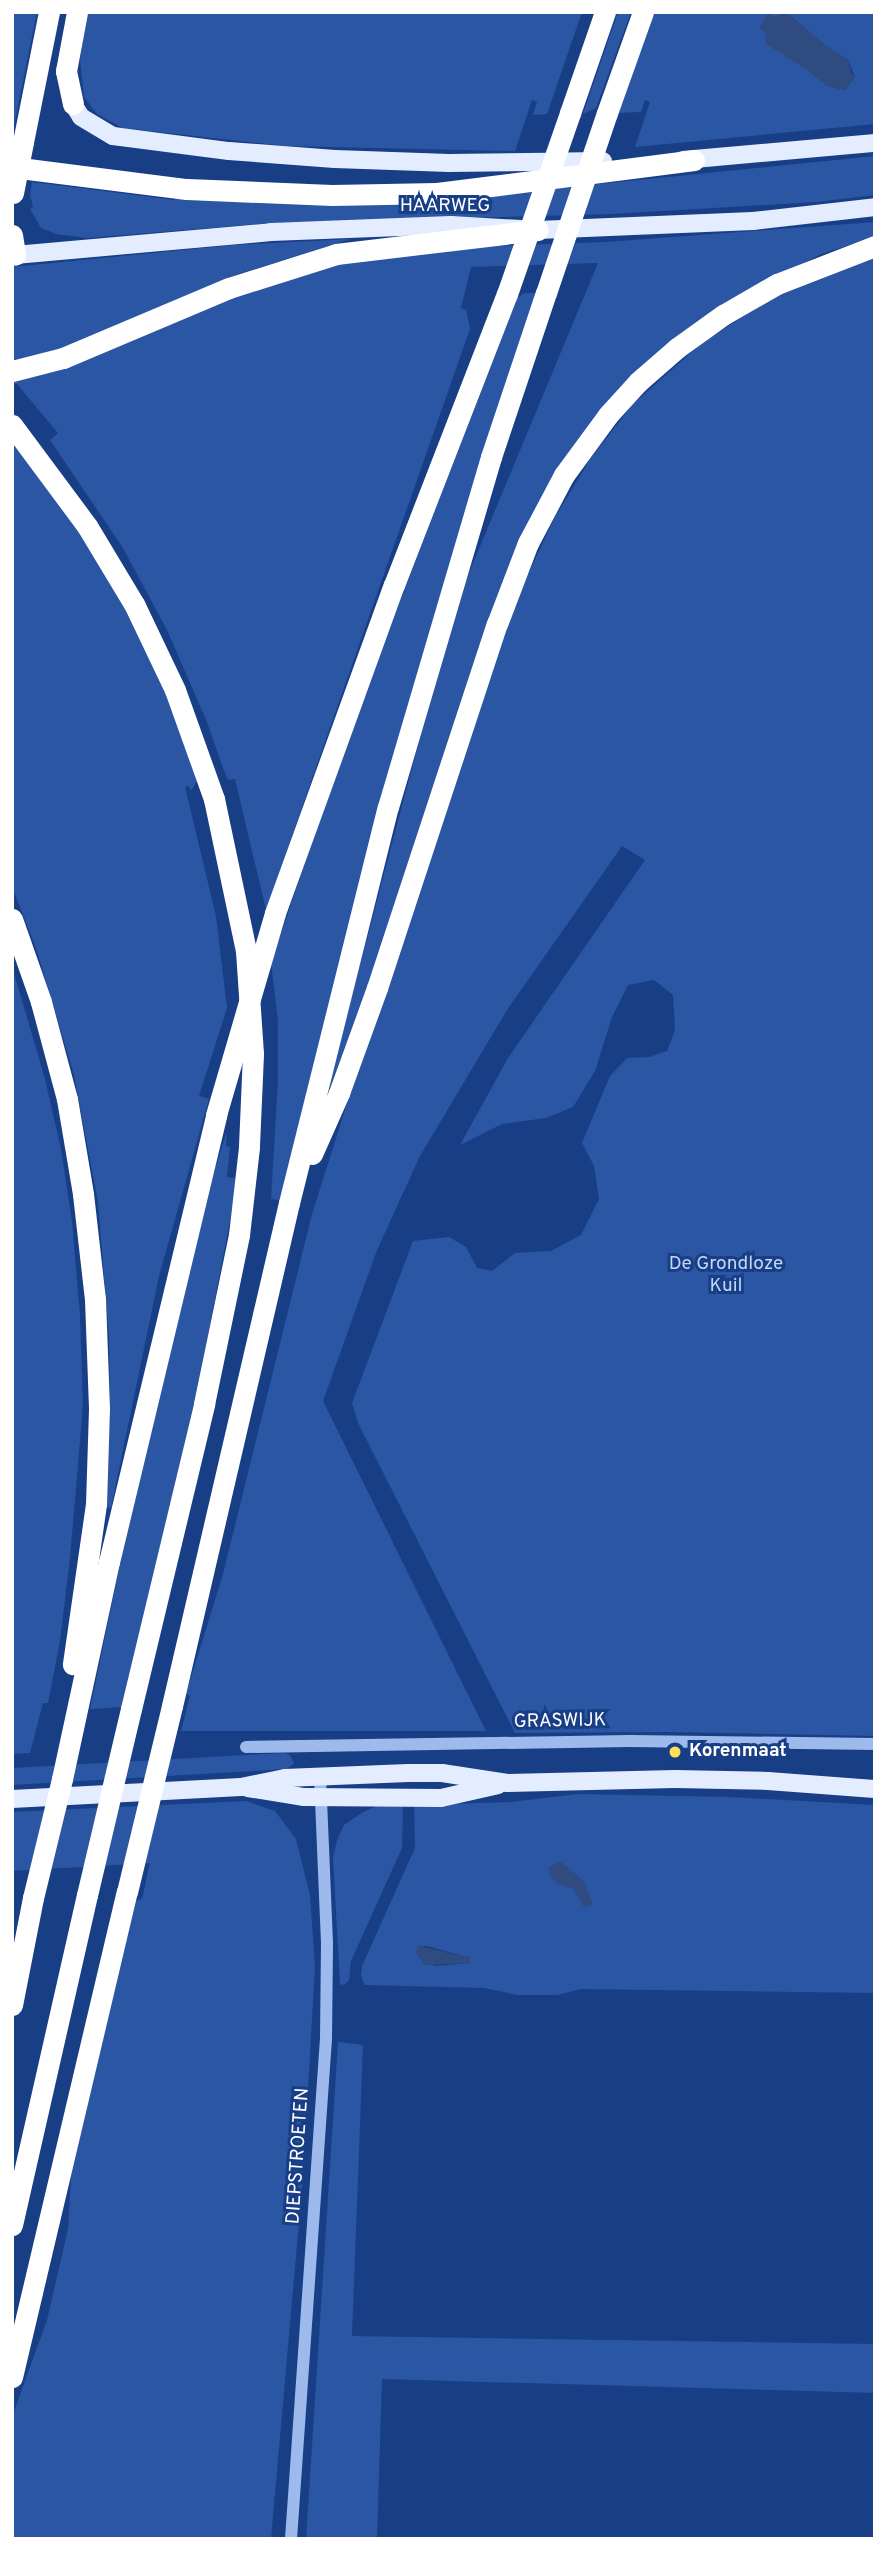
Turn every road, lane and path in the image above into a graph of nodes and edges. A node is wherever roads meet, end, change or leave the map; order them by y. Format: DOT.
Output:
graph roads {
  1 [pos="49,12"];
  2 [pos="77,12"];
  3 [pos="605,12"];
  4 [pos="643,12"];
  5 [pos="73,104"];
  6 [pos="875,143"];
  7 [pos="694,160"];
  8 [pos="12,167"];
  9 [pos="13,195"];
  10 [pos="875,207"];
  11 [pos="538,230"];
  12 [pos="14,245"];
  13 [pos="875,246"];
  14 [pos="12,371"];
  15 [pos="13,426"];
  16 [pos="12,919"];
  17 [pos="289,1203"];
  18 [pos="71,1713"];
  19 [pos="875,1744"];
  20 [pos="246,1747"];
  21 [pos="320,1776"];
  22 [pos="507,1783"];
  23 [pos="242,1787"];
  24 [pos="872,1787"];
  25 [pos="321,1797"];
  26 [pos="13,1799"];
  27 [pos="12,2005"];
  28 [pos="12,2225"];
  29 [pos="12,2376"];
  30 [pos="291,2539"];
  1 -- 9 [label="highway, bridge"];
  2 -- 5 [label="highway"];
  3 -- 18 [label="highway, bridge"];
  4 -- 17 [label="highway, bridge"];
  5 -- 7 [label="main road"];
  6 -- 7 [label="main road"];
  7 -- 8 [label="highway"];
  10 -- 11 [label="main road, HAARWEG"];
  11 -- 12 [label="main road, HAARWEG"];
  11 -- 14 [label="highway"];
  13 -- 17 [label="highway"];
  15 -- 28 [label="highway, bridge"];
  16 -- 18 [label="highway"];
  17 -- 29 [label="highway, bridge"];
  18 -- 27 [label="highway, bridge"];
  19 -- 20 [label="street, GRASWIJK"];
  21 -- 22 [label="main road"];
  21 -- 23 [label="main road"];
  21 -- 25 [label="street, DIEPSTROETEN"];
  22 -- 24 [label="main road"];
  22 -- 25 [label="main road"];
  23 -- 25 [label="main road"];
  23 -- 26 [label="main road"];
  25 -- 30 [label="street, DIEPSTROETEN"];
}
